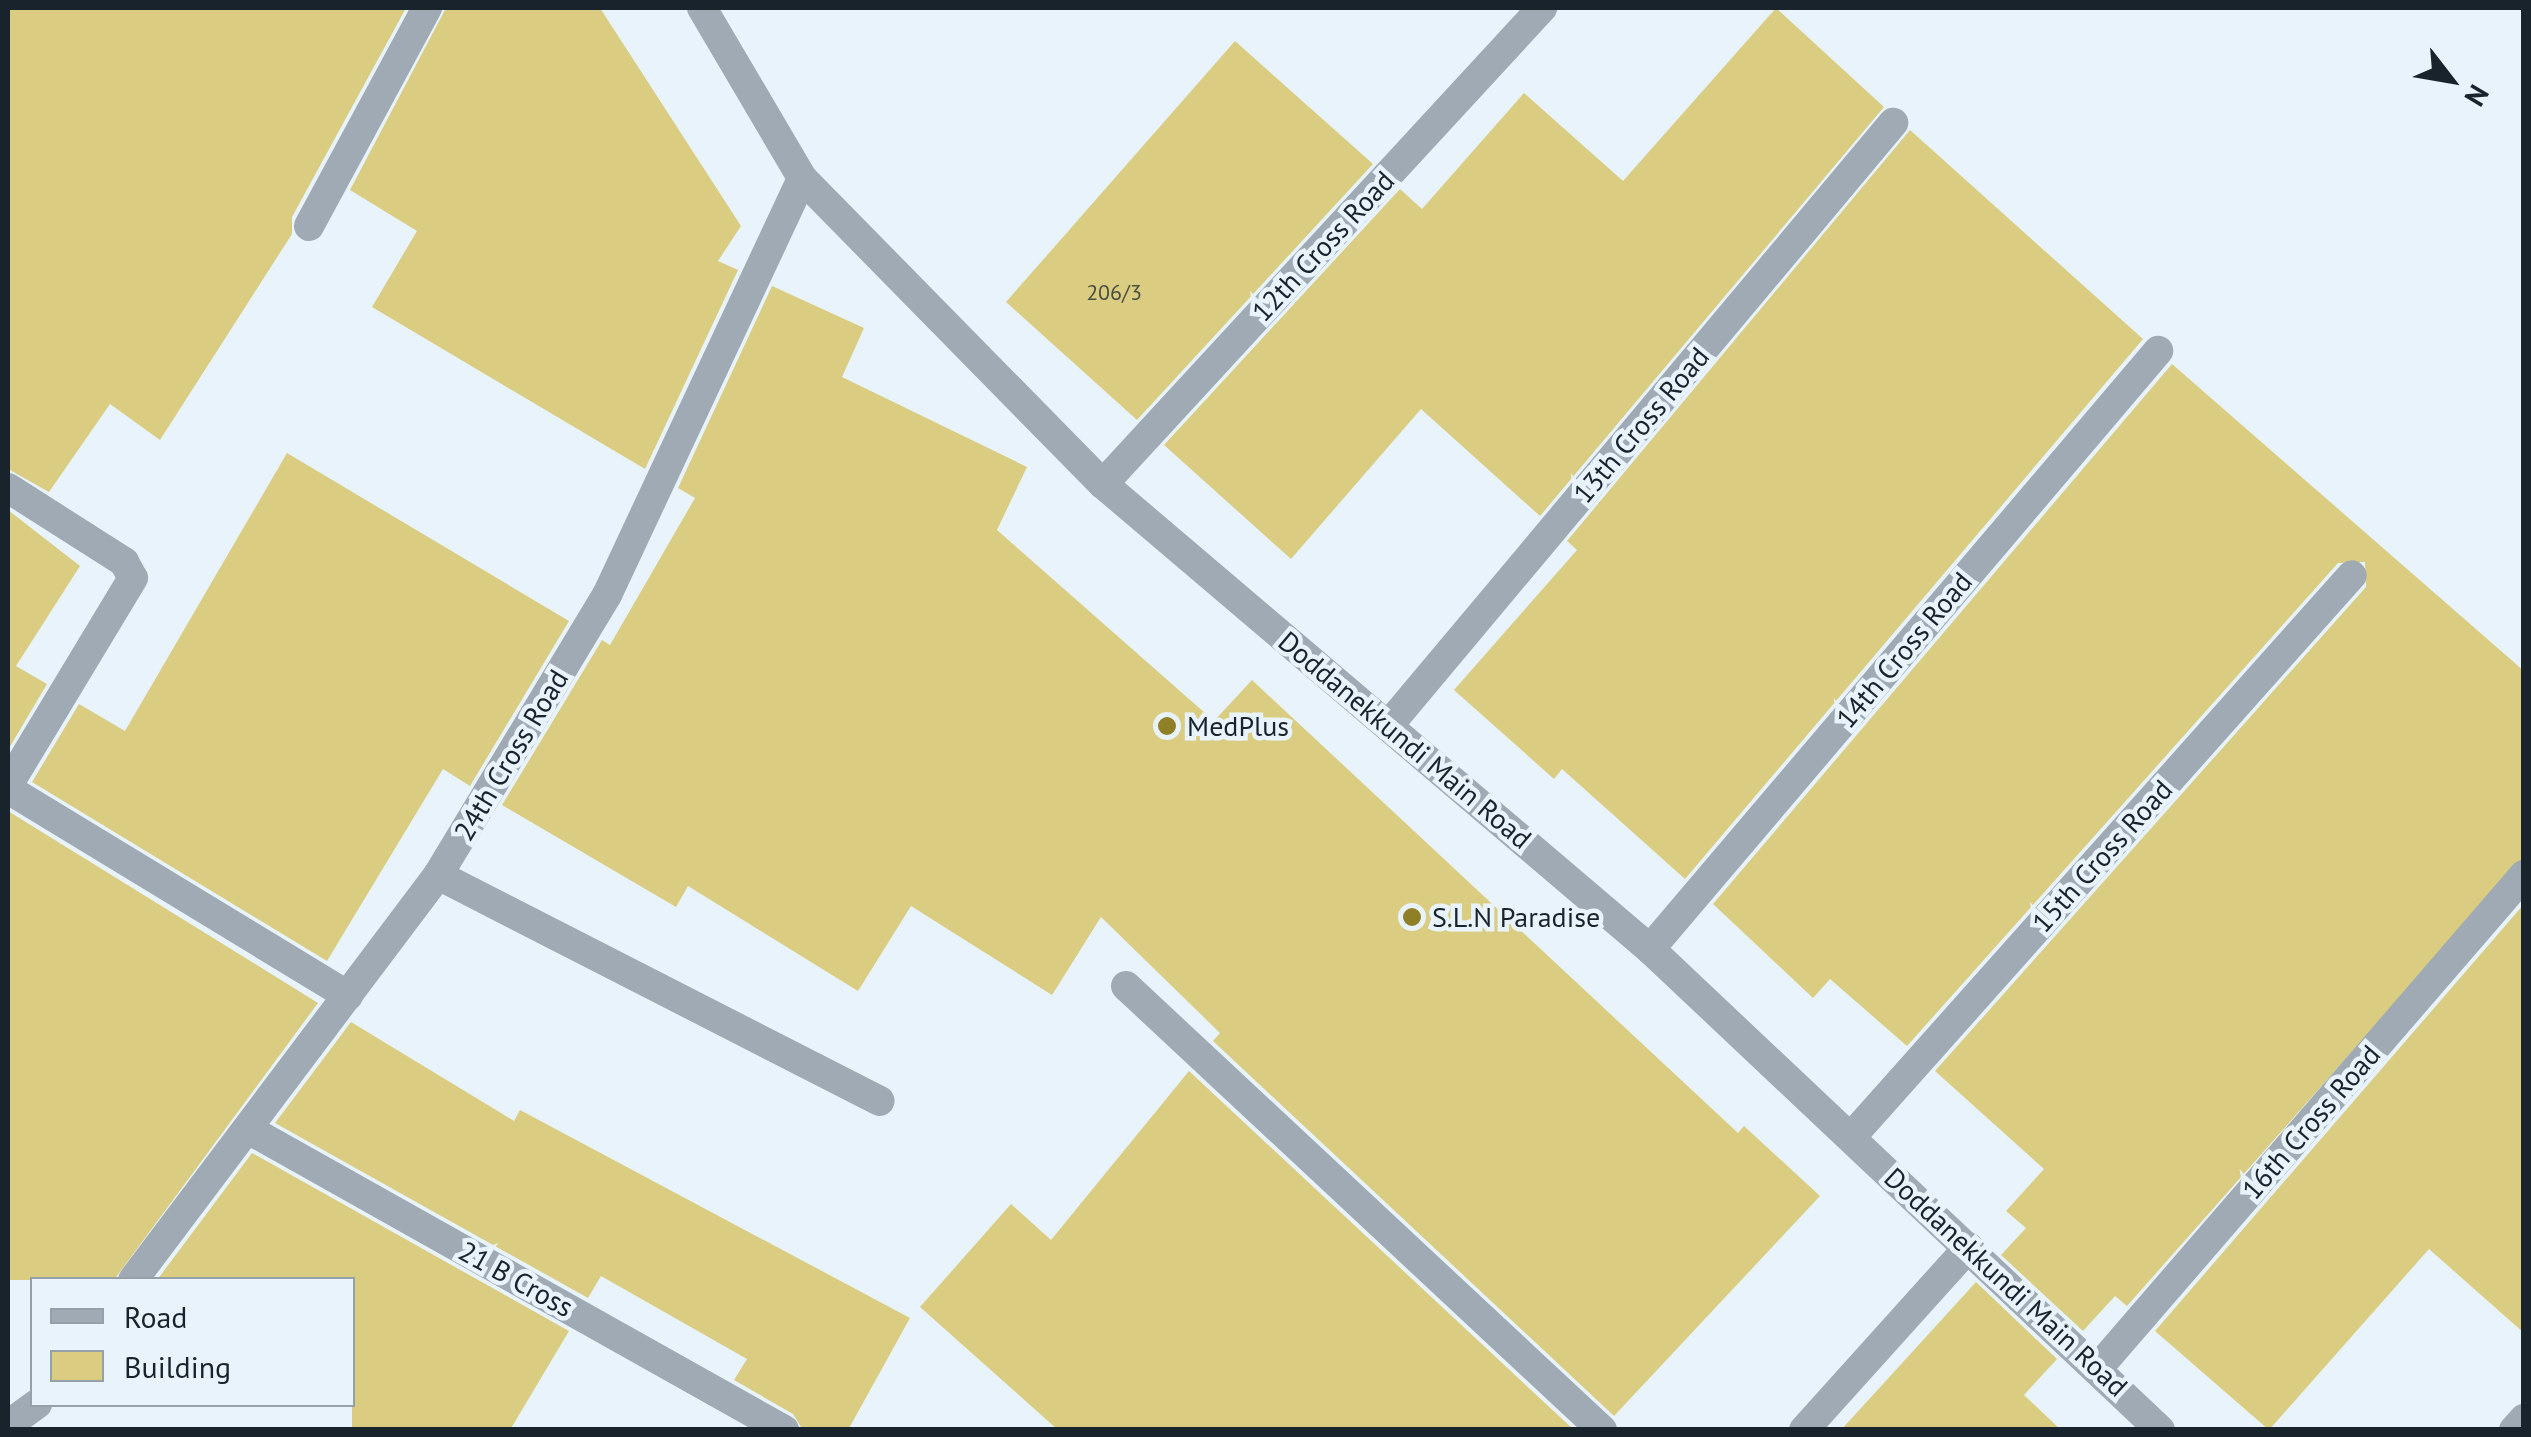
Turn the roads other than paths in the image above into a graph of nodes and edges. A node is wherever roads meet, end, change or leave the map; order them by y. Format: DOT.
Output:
graph roads {
  1 [pos="427,8"];
  2 [pos="702,8"];
  3 [pos="1534,11"];
  4 [pos="1893,123"];
  5 [pos="802,178"];
  6 [pos="310,226"];
  7 [pos="2158,351"];
  8 [pos="1103,484"];
  9 [pos="8,488"];
  10 [pos="2352,576"];
  11 [pos="1388,726"];
  12 [pos="8,787"];
  13 [pos="438,875"];
  14 [pos="2524,875"];
  15 [pos="1650,949"];
  16 [pos="1126,986"];
  17 [pos="348,996"];
  18 [pos="879,1101"];
  19 [pos="248,1129"];
  20 [pos="1852,1136"];
  21 [pos="1969,1247"];
  22 [pos="135,1277"];
  23 [pos="2098,1368"];
  24 [pos="33,1407"];
  25 [pos="2524,1419"];
  26 [pos="8,1424"];
  27 [pos="784,1430"];
  28 [pos="1602,1430"];
  29 [pos="1804,1430"];
  30 [pos="2160,1430"];
  31 [pos="2514,1430"];
  1 -- 6 [label="street"];
  2 -- 5 [label="street, Doddanekkundi Main Road"];
  3 -- 8 [label="street, 12th Cross Road"];
  4 -- 11 [label="street, 13th Cross Road"];
  5 -- 8 [label="street, Doddanekkundi Main Road"];
  5 -- 13 [label="street, 24th Cross Road"];
  7 -- 15 [label="street, 14th Cross Road"];
  8 -- 11 [label="street, Doddanekkundi Main Road"];
  9 -- 12 [label="street"];
  10 -- 20 [label="street, 15th Cross Road"];
  11 -- 15 [label="street, Doddanekkundi Main Road"];
  12 -- 17 [label="street"];
  13 -- 17 [label="street, 24th Cross Road"];
  13 -- 18 [label="street"];
  14 -- 23 [label="street, 16th Cross Road"];
  15 -- 20 [label="street, Doddanekkundi Main Road"];
  16 -- 28 [label="street"];
  17 -- 19 [label="street, 24th Cross Road"];
  19 -- 22 [label="street, 24th Cross Road"];
  19 -- 27 [label="street, 21 B Cross"];
  20 -- 21 [label="street, Doddanekkundi Main Road"];
  21 -- 23 [label="street, Doddanekkundi Main Road"];
  21 -- 29 [label="street"];
  23 -- 30 [label="street, Doddanekkundi Main Road"];
  24 -- 26 [label="street"];
  25 -- 31 [label="street"];
}
